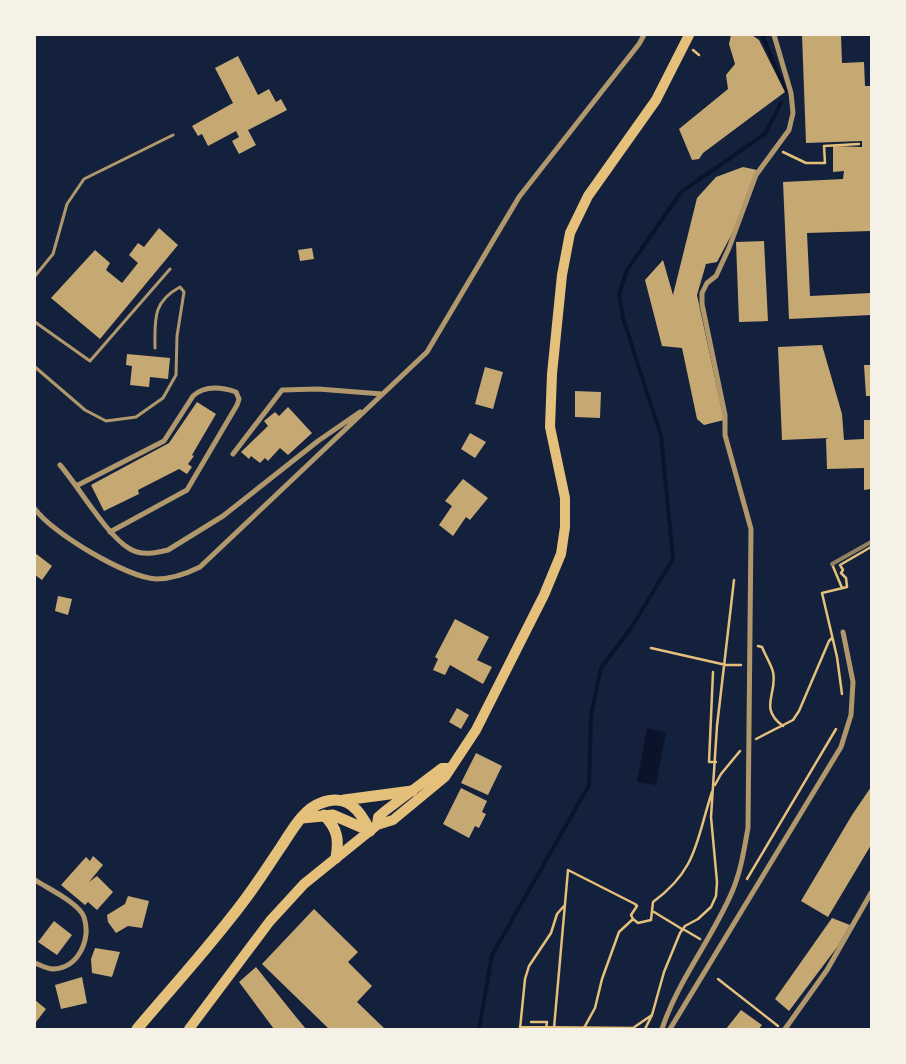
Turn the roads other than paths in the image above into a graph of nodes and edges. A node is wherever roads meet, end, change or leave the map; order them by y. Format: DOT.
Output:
graph roads {
  1 [pos="644,35"];
  2 [pos="689,35"];
  3 [pos="774,35"];
  4 [pos="173,134"];
  5 [pos="170,268"];
  6 [pos="35,276"];
  7 [pos="35,322"];
  8 [pos="155,348"];
  9 [pos="35,367"];
  10 [pos="382,394"];
  11 [pos="372,404"];
  12 [pos="233,454"];
  13 [pos="60,464"];
  14 [pos="78,485"];
  15 [pos="35,509"];
  16 [pos="110,532"];
  17 [pos="843,632"];
  18 [pos="450,768"];
  19 [pos="412,791"];
  20 [pos="343,800"];
  21 [pos="324,814"];
  22 [pos="302,818"];
  23 [pos="374,828"];
  24 [pos="336,858"];
  25 [pos="35,880"];
  26 [pos="871,893"];
  27 [pos="35,963"];
  28 [pos="137,1029"];
  29 [pos="189,1029"];
  30 [pos="662,1029"];
  31 [pos="670,1029"];
  32 [pos="786,1029"];
  1 -- 10 [label="street"];
  2 -- 18 [label="main road"];
  3 -- 30 [label="street"];
  4 -- 6 [label="lane"];
  5 -- 7 [label="lane"];
  8 -- 9 [label="lane"];
  10 -- 11 [label="street"];
  10 -- 12 [label="street"];
  11 -- 15 [label="street"];
  11 -- 16 [label="street"];
  13 -- 14 [label="street"];
  14 -- 16 [label="street"];
  14 -- 16 [label="street"];
  17 -- 31 [label="street"];
  18 -- 19 [label="main road"];
  18 -- 23 [label="main road"];
  19 -- 20 [label="main road"];
  19 -- 23 [label="main road"];
  20 -- 22 [label="main road"];
  20 -- 23 [label="main road"];
  21 -- 22 [label="main road"];
  21 -- 23 [label="main road"];
  21 -- 24 [label="main road"];
  22 -- 28 [label="main road"];
  23 -- 24 [label="main road"];
  24 -- 29 [label="main road"];
  25 -- 27 [label="street"];
  26 -- 32 [label="street"];
}
